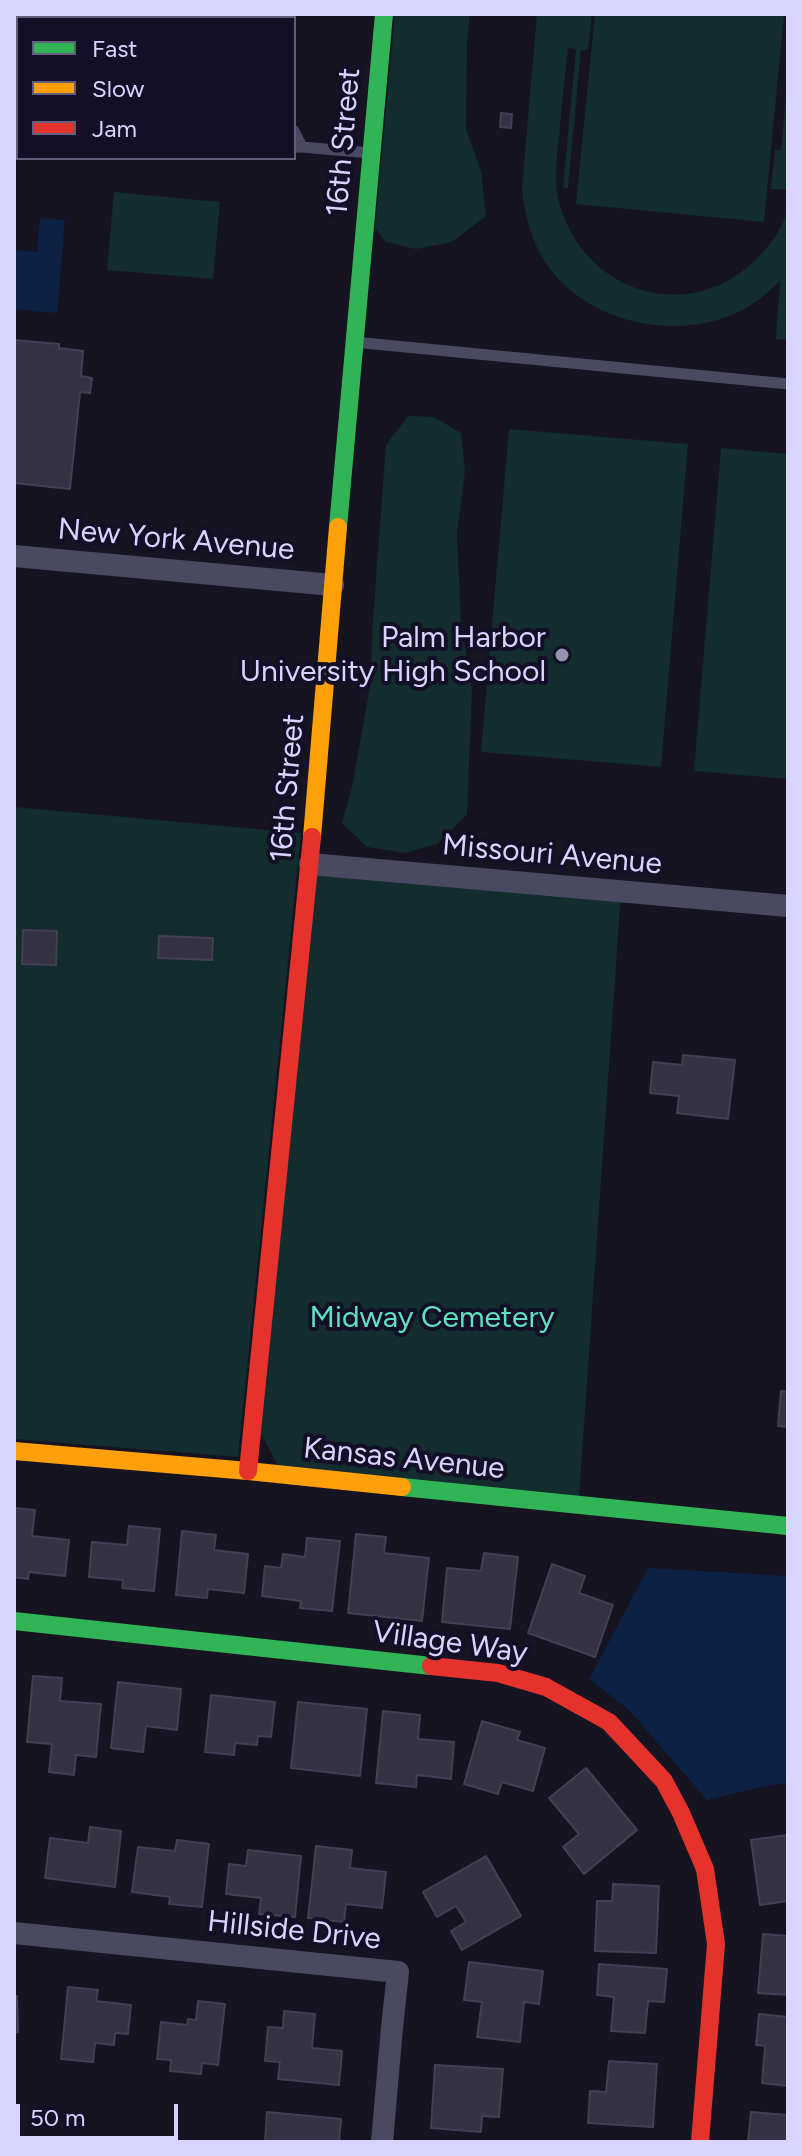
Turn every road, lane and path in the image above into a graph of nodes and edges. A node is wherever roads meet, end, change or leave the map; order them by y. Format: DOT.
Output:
graph roads {
  1 [pos="384,14"];
  2 [pos="298,147"];
  3 [pos="371,153"];
  4 [pos="354,342"];
  5 [pos="788,384"];
  6 [pos="14,556"];
  7 [pos="333,585"];
  8 [pos="310,864"];
  9 [pos="788,906"];
  10 [pos="14,1451"];
  11 [pos="248,1471"];
  12 [pos="788,1526"];
  13 [pos="14,1621"];
  14 [pos="14,1933"];
  15 [pos="382,2142"];
  16 [pos="700,2142"];
  1 -- 3 [label="street, 16th Street"];
  2 -- 3 [label="lane"];
  3 -- 4 [label="street, 16th Street"];
  4 -- 5 [label="lane"];
  4 -- 7 [label="street, 16th Street"];
  6 -- 7 [label="street, New York Avenue"];
  7 -- 8 [label="street, 16th Street"];
  8 -- 9 [label="street, Missouri Avenue"];
  8 -- 11 [label="street, 16th Street"];
  10 -- 11 [label="street, Kansas Avenue"];
  11 -- 12 [label="street, Kansas Avenue"];
  13 -- 16 [label="street, Village Way"];
  14 -- 15 [label="street, Hillside Drive"];
}
